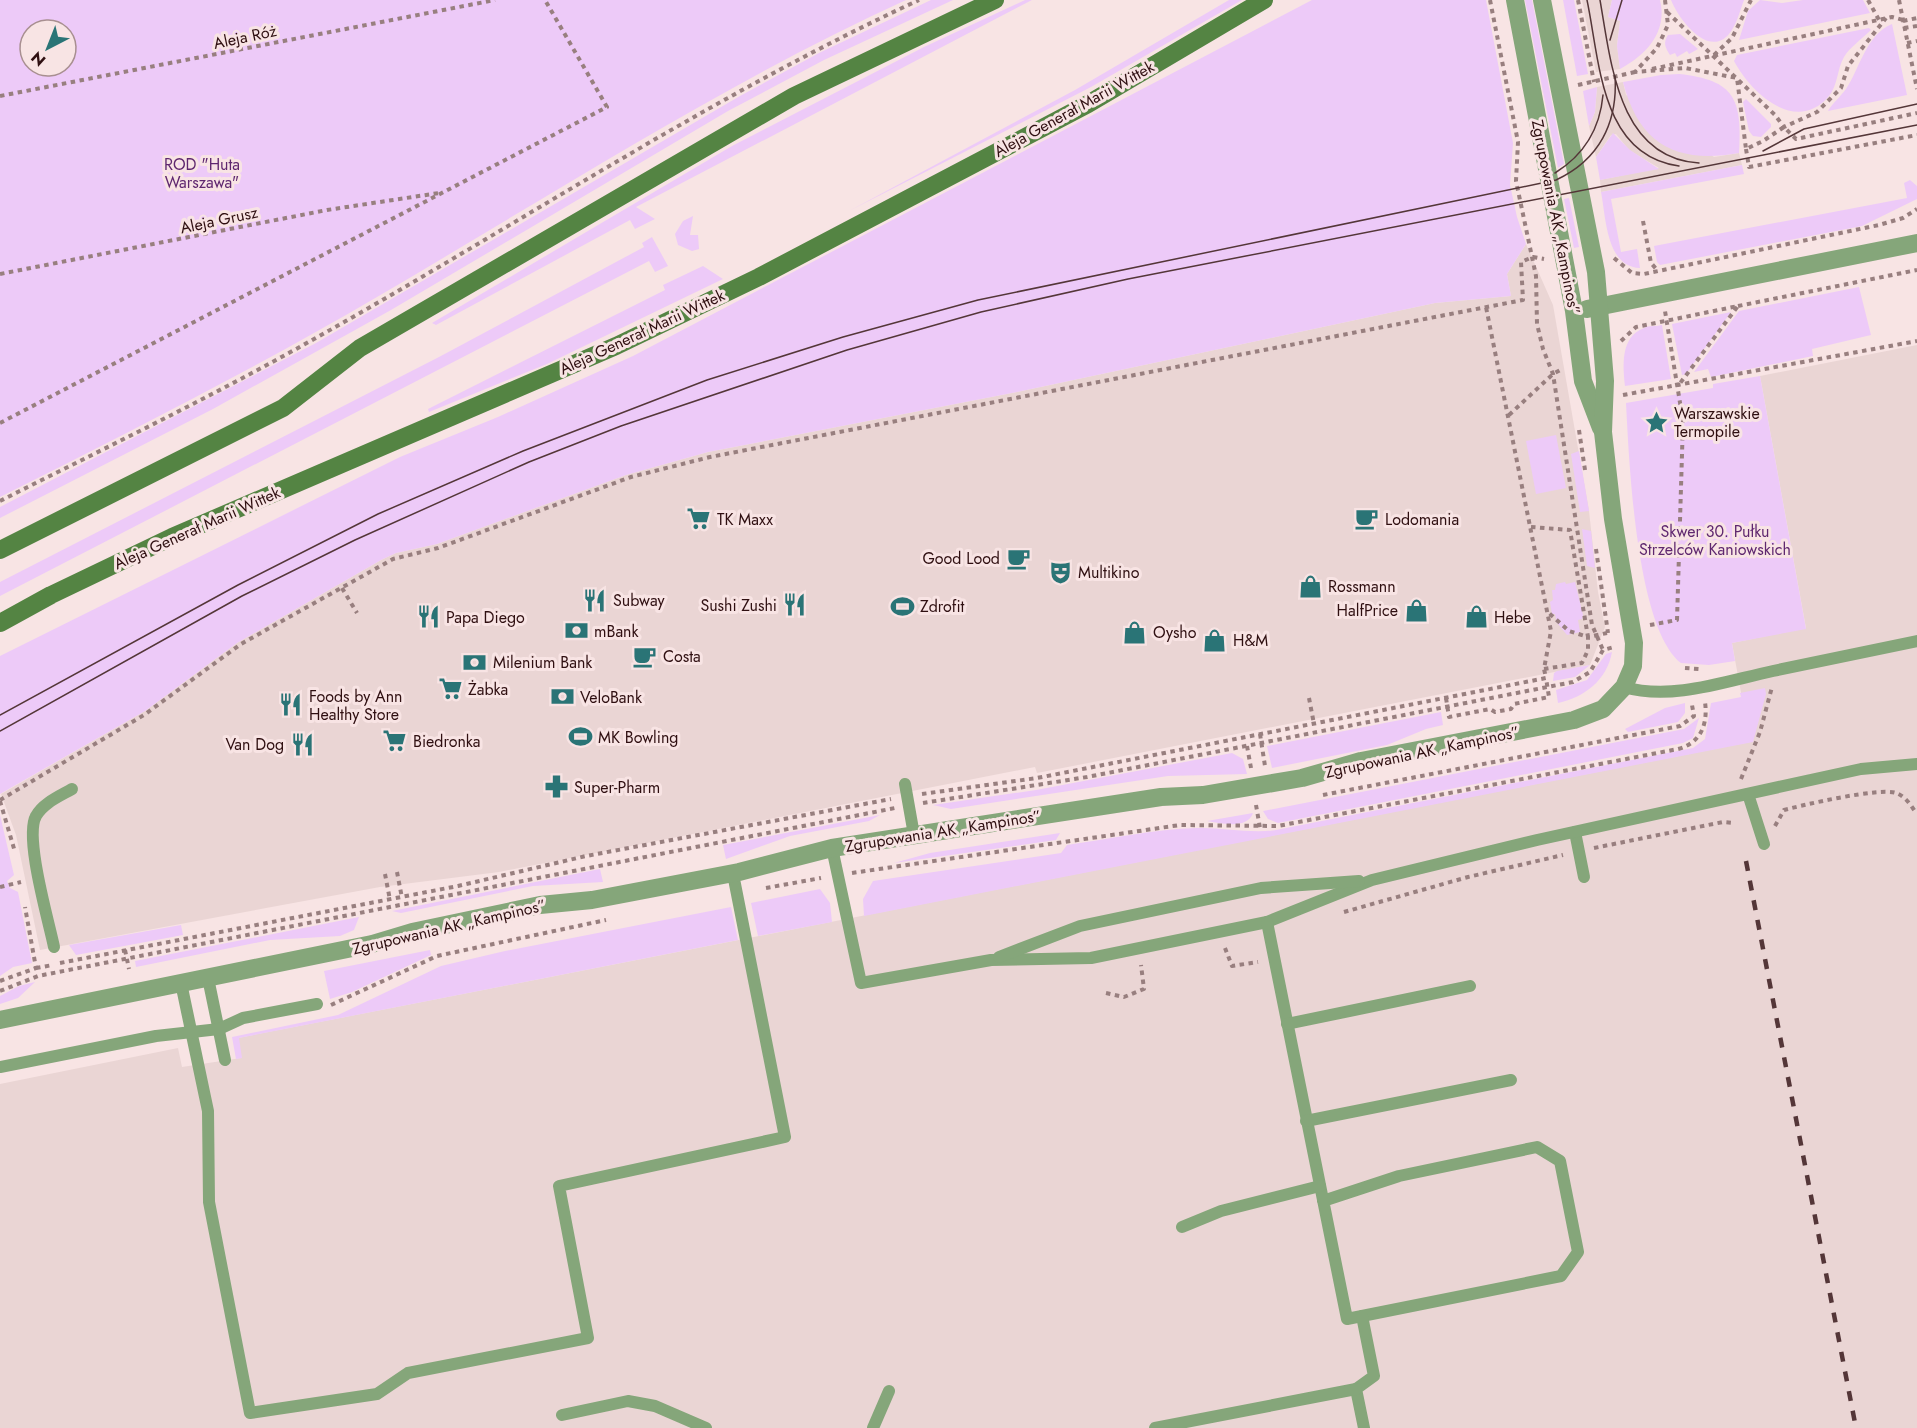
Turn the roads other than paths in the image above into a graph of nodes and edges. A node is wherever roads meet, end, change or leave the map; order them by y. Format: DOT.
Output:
graph roads {
  1 [pos="995,0"];
  2 [pos="1264,0"];
  3 [pos="1515,0"];
  4 [pos="1542,0"];
  5 [pos="1917,243"];
  6 [pos="1599,306"];
  7 [pos="1574,311"];
  8 [pos="1603,432"];
  9 [pos="0,550"];
  10 [pos="0,623"];
  11 [pos="1917,641"];
  12 [pos="1624,687"];
  13 [pos="1917,764"];
  14 [pos="72,789"];
  15 [pos="1748,794"];
  16 [pos="907,795"];
  17 [pos="1575,832"];
  18 [pos="914,835"];
  19 [pos="1764,844"];
  20 [pos="832,848"];
  21 [pos="733,874"];
  22 [pos="1584,877"];
  23 [pos="1372,880"];
  24 [pos="1267,922"];
  25 [pos="54,948"];
  26 [pos="991,960"];
  27 [pos="208,978"];
  28 [pos="181,983"];
  29 [pos="1470,986"];
  30 [pos="317,1004"];
  31 [pos="0,1020"];
  32 [pos="1287,1024"];
  33 [pos="219,1029"];
  34 [pos="192,1033"];
  35 [pos="225,1060"];
  36 [pos="0,1067"];
  37 [pos="1511,1080"];
  38 [pos="1306,1121"];
  39 [pos="1320,1186"];
  40 [pos="1323,1200"];
  41 [pos="1182,1227"];
  42 [pos="1362,1316"];
  43 [pos="1356,1389"];
  44 [pos="889,1391"];
  45 [pos="562,1415"];
  46 [pos="706,1428"];
  47 [pos="873,1428"];
  48 [pos="1155,1428"];
  49 [pos="1364,1428"];
  1 -- 9 [label="main road"];
  2 -- 10 [label="main road, Aleja Generał Marii Wittek"];
  3 -- 7 [label="street, Zgrupowania AK „Kampinos”"];
  4 -- 6 [label="street, Zgrupowania AK „Kampinos”"];
  5 -- 6 [label="street"];
  6 -- 7 [label="street"];
  6 -- 8 [label="street, Zgrupowania AK „Kampinos”"];
  7 -- 8 [label="street, Zgrupowania AK „Kampinos”"];
  8 -- 12 [label="street, Zgrupowania AK „Kampinos”"];
  11 -- 12 [label="lane"];
  12 -- 18 [label="street, Zgrupowania AK „Kampinos”"];
  13 -- 15 [label="lane"];
  14 -- 25 [label="lane"];
  15 -- 17 [label="lane"];
  15 -- 19 [label="lane"];
  16 -- 18 [label="lane"];
  17 -- 22 [label="lane"];
  17 -- 23 [label="lane"];
  18 -- 20 [label="street, Zgrupowania AK „Kampinos”"];
  20 -- 21 [label="street, Zgrupowania AK „Kampinos”"];
  20 -- 26 [label="lane"];
  21 -- 27 [label="street, Zgrupowania AK „Kampinos”"];
  21 -- 34 [label="lane"];
  23 -- 24 [label="lane"];
  23 -- 26 [label="lane"];
  24 -- 26 [label="lane"];
  24 -- 32 [label="lane"];
  27 -- 28 [label="street, Zgrupowania AK „Kampinos”"];
  27 -- 33 [label="lane"];
  28 -- 31 [label="street, Zgrupowania AK „Kampinos”"];
  28 -- 34 [label="lane"];
  29 -- 32 [label="lane"];
  30 -- 33 [label="lane"];
  32 -- 38 [label="lane"];
  33 -- 34 [label="lane"];
  33 -- 35 [label="lane"];
  34 -- 36 [label="lane"];
  37 -- 38 [label="lane"];
  38 -- 39 [label="lane"];
  39 -- 40 [label="lane"];
  39 -- 41 [label="lane"];
  40 -- 42 [label="lane"];
  40 -- 42 [label="lane"];
  42 -- 43 [label="lane"];
  43 -- 48 [label="lane"];
  43 -- 49 [label="lane"];
  44 -- 47 [label="lane"];
  45 -- 46 [label="lane"];
}
